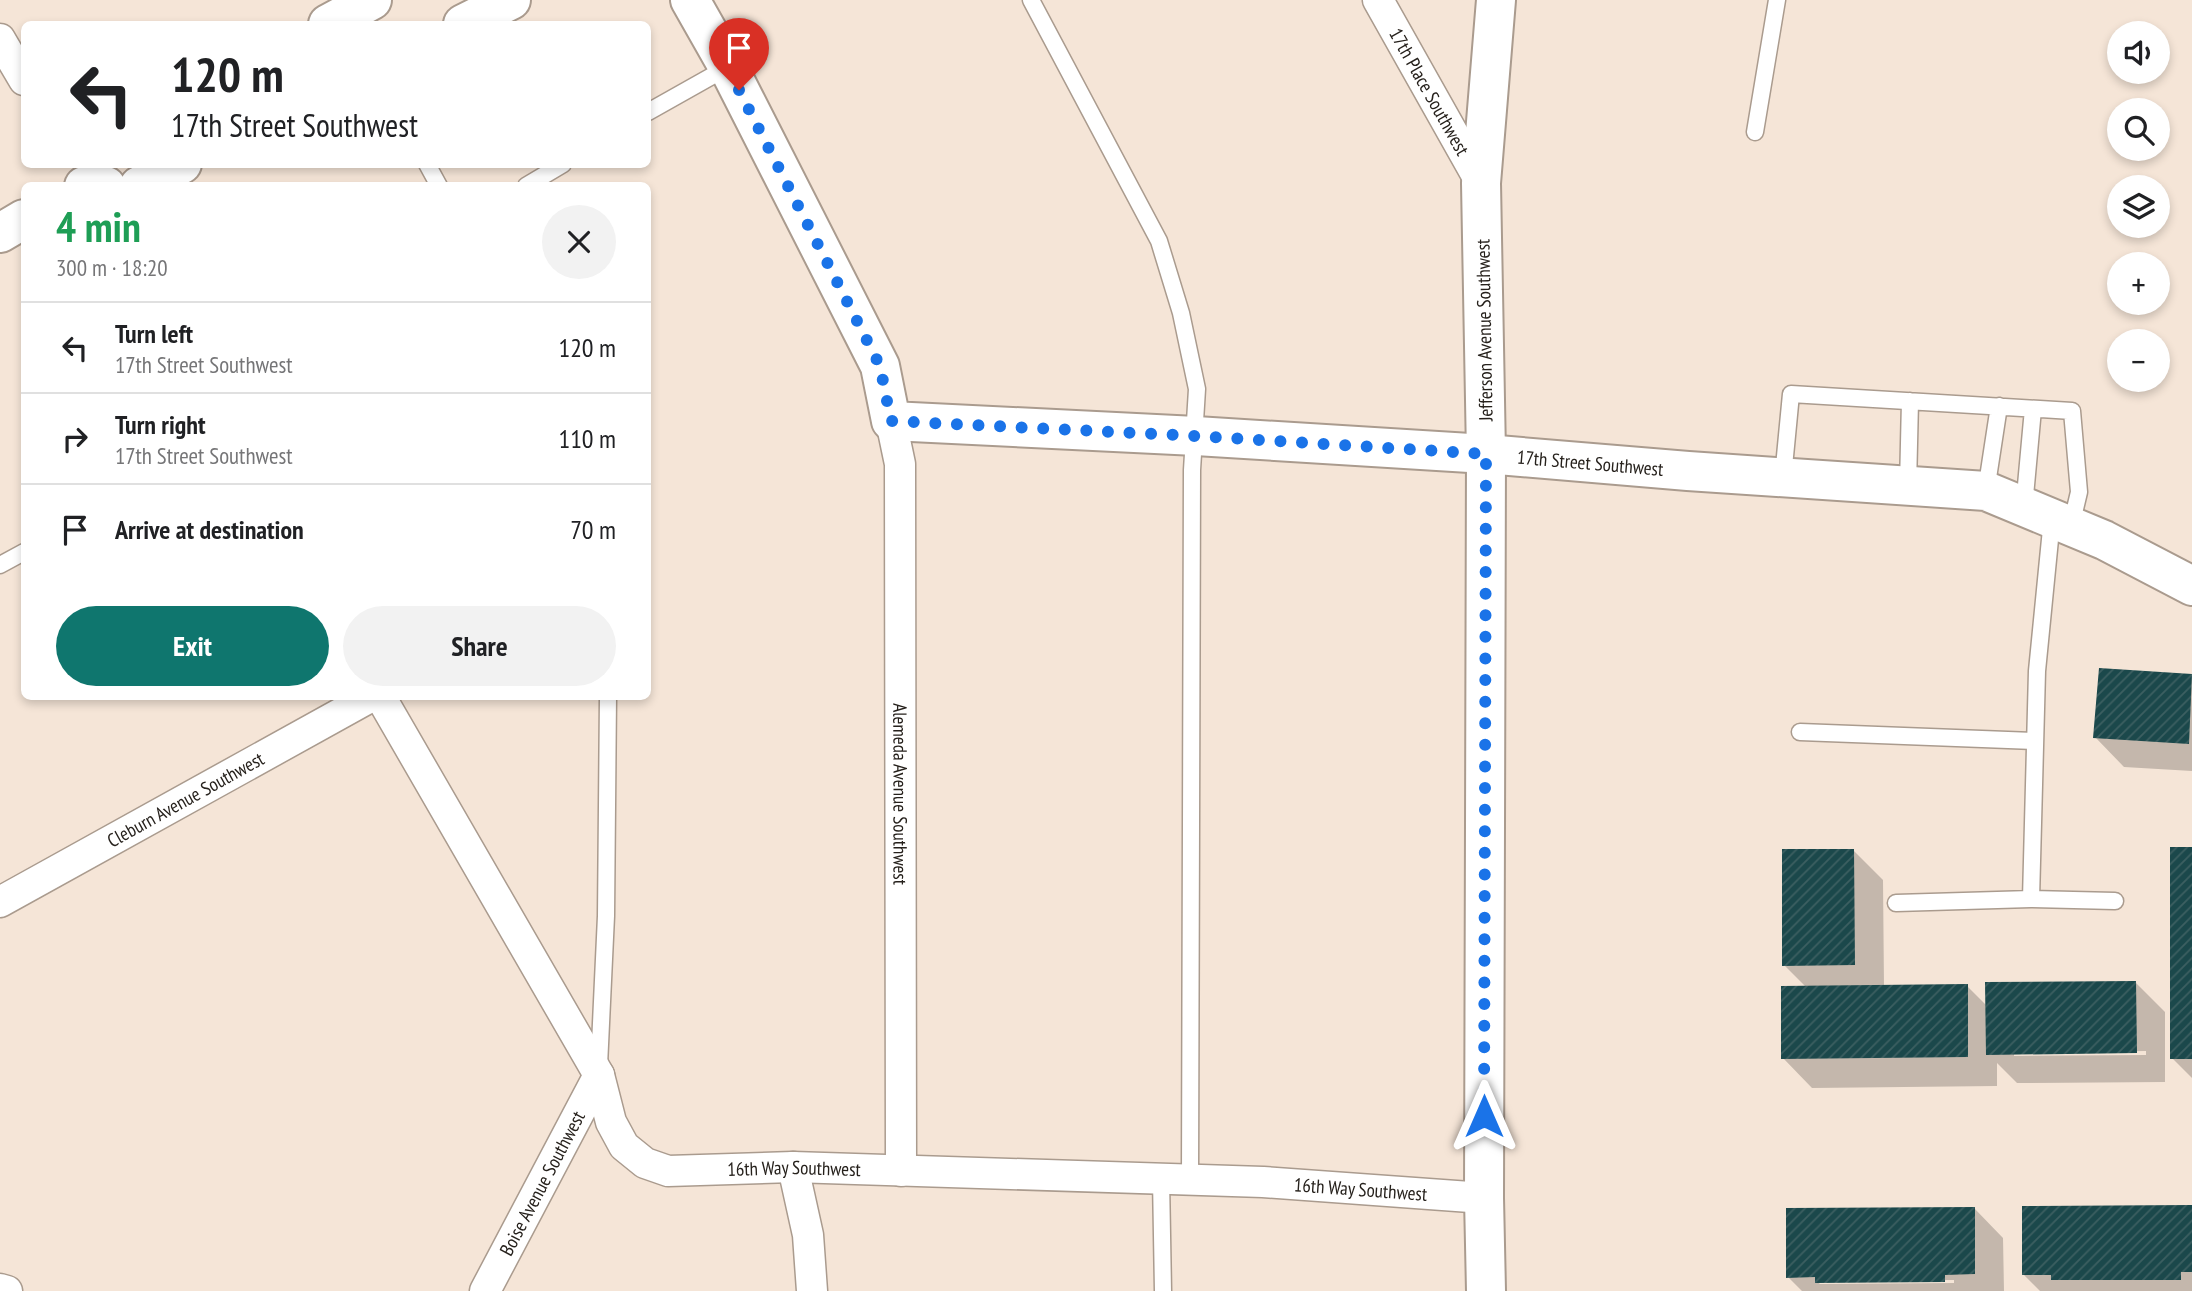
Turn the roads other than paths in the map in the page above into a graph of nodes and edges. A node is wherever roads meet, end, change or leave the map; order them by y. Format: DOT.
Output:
graph roads {
  1 [pos="511,0"];
  2 [pos="690,0"];
  3 [pos="1031,0"];
  4 [pos="1378,0"];
  5 [pos="1496,0"];
  6 [pos="1777,0"];
  7 [pos="469,21"];
  8 [pos="0,39"];
  9 [pos="728,67"];
  10 [pos="21,75"];
  11 [pos="651,110"];
  12 [pos="1755,132"];
  13 [pos="174,168"];
  14 [pos="556,168"];
  15 [pos="147,182"];
  16 [pos="533,182"];
  17 [pos="1481,183"];
  18 [pos="21,221"];
  19 [pos="0,233"];
  20 [pos="1910,401"];
  21 [pos="1999,406"];
  22 [pos="2033,409"];
  23 [pos="891,421"];
  24 [pos="1196,436"];
  25 [pos="1486,454"];
  26 [pos="1783,477"];
  27 [pos="1908,486"];
  28 [pos="1986,491"];
  29 [pos="2049,517"];
  30 [pos="21,554"];
  31 [pos="0,565"];
  32 [pos="2192,586"];
  33 [pos="365,700"];
  34 [pos="382,700"];
  35 [pos="608,700"];
  36 [pos="1800,732"];
  37 [pos="2035,741"];
  38 [pos="2031,899"];
  39 [pos="2115,901"];
  40 [pos="0,902"];
  41 [pos="1896,903"];
  42 [pos="599,1075"];
  43 [pos="793,1167"];
  44 [pos="901,1171"];
  45 [pos="1176,1180"];
  46 [pos="1484,1198"];
  47 [pos="0,1289"];
  48 [pos="7,1291"];
  49 [pos="485,1291"];
  50 [pos="812,1291"];
  51 [pos="1163,1291"];
  52 [pos="1486,1291"];
  1 -- 7 [label="street"];
  2 -- 9 [label="street"];
  3 -- 24 [label="lane"];
  4 -- 17 [label="street, 17th Place Southwest"];
  5 -- 17 [label="street, Jefferson Avenue Southwest"];
  6 -- 12 [label="lane"];
  8 -- 10 [label="street"];
  9 -- 11 [label="lane"];
  9 -- 23 [label="street"];
  13 -- 15 [label="street"];
  14 -- 16 [label="lane"];
  17 -- 25 [label="street, Jefferson Avenue Southwest"];
  18 -- 19 [label="street"];
  20 -- 21 [label="lane"];
  20 -- 26 [label="lane"];
  20 -- 27 [label="lane"];
  21 -- 22 [label="lane"];
  21 -- 28 [label="lane"];
  22 -- 29 [label="lane"];
  22 -- 29 [label="lane"];
  23 -- 24 [label="street, 17th Street Southwest"];
  23 -- 44 [label="street, Alemeda Avenue Southwest"];
  24 -- 25 [label="street, 17th Street Southwest"];
  24 -- 45 [label="lane"];
  25 -- 26 [label="street, 17th Street Southwest"];
  25 -- 46 [label="street, Jefferson Avenue Southwest"];
  26 -- 27 [label="street, 17th Street Southwest"];
  27 -- 28 [label="street, 17th Street Southwest"];
  28 -- 29 [label="street, 17th Street Southwest"];
  29 -- 32 [label="street, 17th Street Southwest"];
  29 -- 37 [label="lane"];
  30 -- 31 [label="lane"];
  33 -- 40 [label="street, Cleburn Avenue Southwest"];
  34 -- 42 [label="street, 16th Way Southwest"];
  35 -- 42 [label="lane"];
  36 -- 37 [label="lane"];
  37 -- 38 [label="lane"];
  38 -- 39 [label="lane"];
  38 -- 41 [label="lane"];
  42 -- 43 [label="street, 16th Way Southwest"];
  42 -- 49 [label="street, Boise Avenue Southwest"];
  43 -- 44 [label="street, 16th Way Southwest"];
  43 -- 50 [label="street"];
  44 -- 45 [label="street, 16th Way Southwest"];
  45 -- 46 [label="street, 16th Way Southwest"];
  45 -- 51 [label="lane"];
  46 -- 52 [label="street, Jefferson Avenue Southwest"];
  47 -- 48 [label="street"];
}
